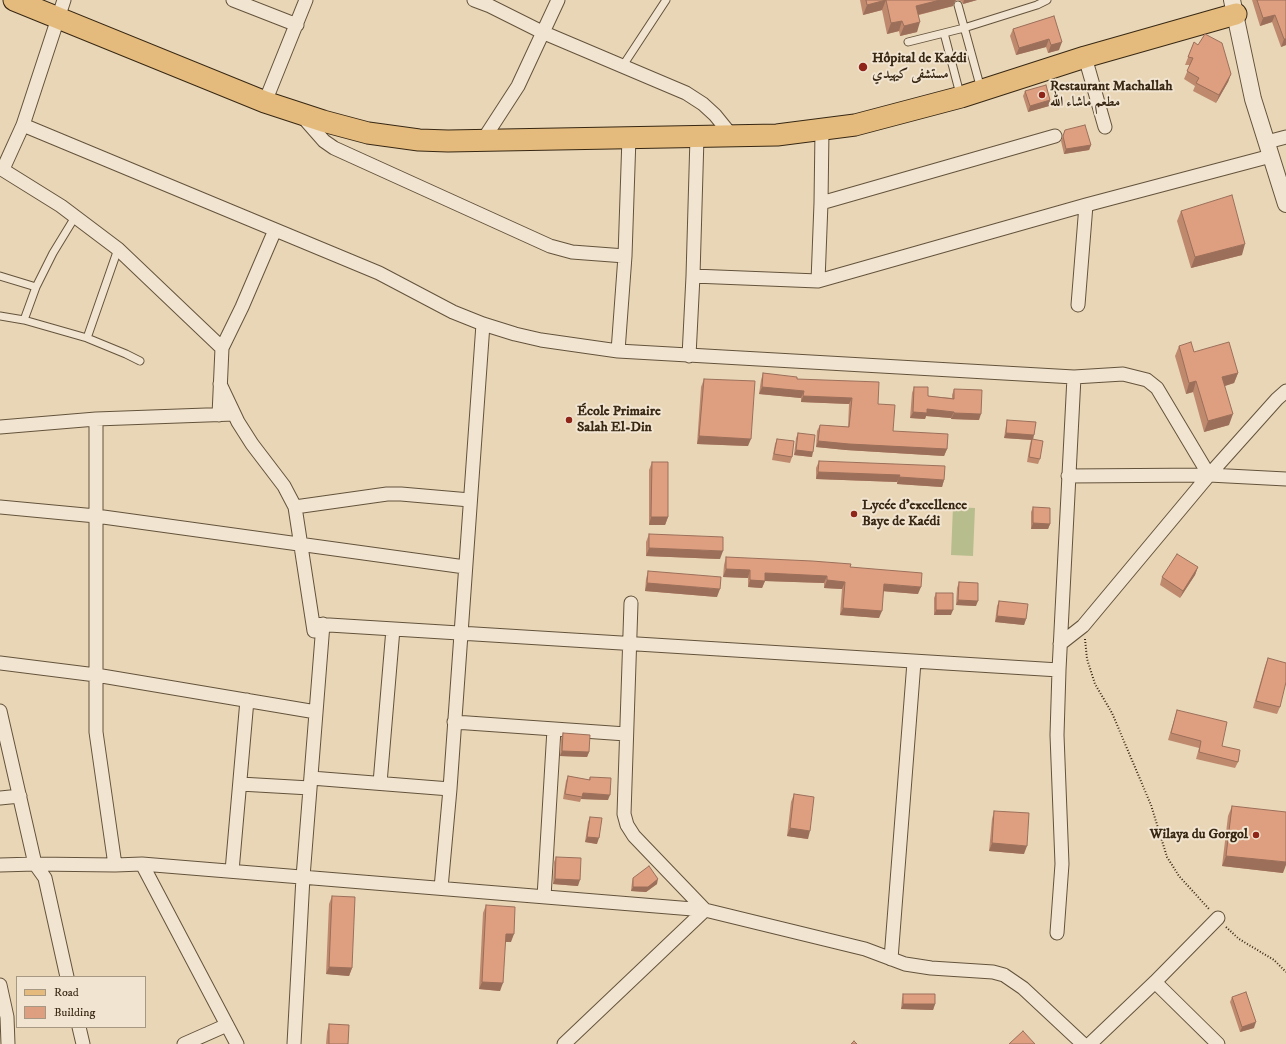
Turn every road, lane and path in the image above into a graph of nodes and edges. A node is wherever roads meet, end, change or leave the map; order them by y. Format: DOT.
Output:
graph roads {
  1 [pos="14,0"];
  2 [pos="233,0"];
  3 [pos="306,0"];
  4 [pos="474,0"];
  5 [pos="558,0"];
  6 [pos="666,0"];
  7 [pos="1047,0"];
  8 [pos="958,5"];
  9 [pos="1234,7"];
  10 [pos="61,9"];
  11 [pos="297,25"];
  12 [pos="964,28"];
  13 [pos="542,32"];
  14 [pos="944,33"];
  15 [pos="908,42"];
  16 [pos="1085,57"];
  17 [pos="622,67"];
  18 [pos="982,90"];
  19 [pos="961,97"];
  20 [pos="265,102"];
  21 [pos="300,114"];
  22 [pos="23,125"];
  23 [pos="1105,127"];
  24 [pos="822,130"];
  25 [pos="732,136"];
  26 [pos="1055,136"];
  27 [pos="629,137"];
  28 [pos="697,137"];
  29 [pos="1286,137"];
  30 [pos="483,140"];
  31 [pos="1269,149"];
  32 [pos="2,169"];
  33 [pos="821,204"];
  34 [pos="1286,204"];
  35 [pos="1086,205"];
  36 [pos="75,216"];
  37 [pos="275,230"];
  38 [pos="118,249"];
  39 [pos="625,256"];
  40 [pos="0,276"];
  41 [pos="693,276"];
  42 [pos="818,281"];
  43 [pos="36,287"];
  44 [pos="1078,305"];
  45 [pos="0,316"];
  46 [pos="24,320"];
  47 [pos="483,324"];
  48 [pos="87,338"];
  49 [pos="222,348"];
  50 [pos="618,351"];
  51 [pos="688,356"];
  52 [pos="140,361"];
  53 [pos="1074,377"];
  54 [pos="220,384"];
  55 [pos="1286,391"];
  56 [pos="234,414"];
  57 [pos="219,415"];
  58 [pos="96,419"];
  59 [pos="0,427"];
  60 [pos="1209,475"];
  61 [pos="1068,476"];
  62 [pos="1286,479"];
  63 [pos="470,500"];
  64 [pos="0,507"];
  65 [pos="296,507"];
  66 [pos="96,516"];
  67 [pos="300,545"];
  68 [pos="465,567"];
  69 [pos="631,602"];
  70 [pos="318,624"];
  71 [pos="1083,626"];
  72 [pos="393,629"];
  73 [pos="461,633"];
  74 [pos="630,644"];
  75 [pos="1060,644"];
  76 [pos="914,662"];
  77 [pos="0,663"];
  78 [pos="1059,670"];
  79 [pos="96,675"];
  80 [pos="247,700"];
  81 [pos="0,711"];
  82 [pos="316,712"];
  83 [pos="454,722"];
  84 [pos="554,729"];
  85 [pos="626,734"];
  86 [pos="311,783"];
  87 [pos="240,784"];
  88 [pos="380,784"];
  89 [pos="450,789"];
  90 [pos="20,796"];
  91 [pos="0,798"];
  92 [pos="35,864"];
  93 [pos="142,864"];
  94 [pos="115,865"];
  95 [pos="0,866"];
  96 [pos="232,871"];
  97 [pos="303,876"];
  98 [pos="441,888"];
  99 [pos="544,897"];
  100 [pos="706,910"];
  101 [pos="1218,918"];
  102 [pos="1057,933"];
  103 [pos="892,959"];
  104 [pos="1286,972"];
  105 [pos="67,976"];
  106 [pos="1155,982"];
  107 [pos="0,985"];
  108 [pos="227,1025"];
  109 [pos="79,1028"];
  110 [pos="8,1044"];
  111 [pos="83,1044"];
  112 [pos="184,1044"];
  113 [pos="237,1044"];
  114 [pos="294,1044"];
  115 [pos="564,1044"];
  116 [pos="1082,1044"];
  117 [pos="1090,1044"];
  118 [pos="1218,1044"];
  1 -- 10 [label="main road"];
  2 -- 11 [label="street"];
  3 -- 11 [label="street"];
  4 -- 13 [label="street"];
  5 -- 13 [label="street"];
  6 -- 17 [label="lane"];
  7 -- 12 [label="lane"];
  8 -- 12 [label="lane"];
  9 -- 16 [label="main road"];
  9 -- 31 [label="street"];
  10 -- 20 [label="main road"];
  10 -- 22 [label="street"];
  11 -- 20 [label="street"];
  12 -- 14 [label="lane"];
  12 -- 18 [label="lane"];
  13 -- 17 [label="street"];
  13 -- 30 [label="street"];
  14 -- 15 [label="lane"];
  14 -- 19 [label="lane"];
  16 -- 18 [label="main road"];
  16 -- 23 [label="street"];
  17 -- 25 [label="street"];
  18 -- 19 [label="main road"];
  19 -- 24 [label="main road"];
  20 -- 21 [label="main road"];
  21 -- 30 [label="main road"];
  21 -- 39 [label="street"];
  22 -- 32 [label="street"];
  22 -- 37 [label="street"];
  24 -- 25 [label="main road"];
  24 -- 33 [label="street"];
  25 -- 28 [label="main road"];
  26 -- 33 [label="street"];
  27 -- 28 [label="main road"];
  27 -- 30 [label="main road"];
  27 -- 39 [label="street"];
  28 -- 41 [label="street"];
  29 -- 31 [label="street"];
  31 -- 34 [label="street"];
  31 -- 35 [label="street"];
  32 -- 36 [label="street"];
  33 -- 42 [label="street"];
  35 -- 42 [label="street"];
  35 -- 44 [label="street"];
  36 -- 38 [label="street"];
  36 -- 43 [label="lane"];
  37 -- 47 [label="street"];
  37 -- 49 [label="street"];
  38 -- 48 [label="lane"];
  38 -- 49 [label="street"];
  39 -- 50 [label="street"];
  40 -- 43 [label="lane"];
  41 -- 42 [label="street"];
  41 -- 51 [label="street"];
  43 -- 46 [label="lane"];
  45 -- 46 [label="lane"];
  46 -- 48 [label="lane"];
  47 -- 50 [label="street"];
  47 -- 63 [label="street"];
  48 -- 52 [label="lane"];
  49 -- 54 [label="street"];
  50 -- 51 [label="street"];
  51 -- 53 [label="street"];
  53 -- 60 [label="street"];
  53 -- 61 [label="street"];
  54 -- 56 [label="street"];
  54 -- 57 [label="street"];
  55 -- 60 [label="street"];
  56 -- 57 [label="street"];
  56 -- 65 [label="street"];
  57 -- 58 [label="street"];
  58 -- 59 [label="street"];
  58 -- 66 [label="street"];
  60 -- 61 [label="street"];
  60 -- 62 [label="street"];
  60 -- 71 [label="street"];
  61 -- 75 [label="street"];
  63 -- 65 [label="street"];
  63 -- 68 [label="street"];
  64 -- 66 [label="street"];
  65 -- 67 [label="street"];
  66 -- 67 [label="street"];
  66 -- 79 [label="street"];
  67 -- 68 [label="street"];
  67 -- 70 [label="street"];
  68 -- 73 [label="street"];
  69 -- 74 [label="street"];
  70 -- 72 [label="street"];
  70 -- 82 [label="street"];
  71 -- 75 [label="street"];
  71 -- 101 [label="path"];
  72 -- 73 [label="street"];
  72 -- 88 [label="street"];
  73 -- 74 [label="street"];
  73 -- 83 [label="street"];
  74 -- 76 [label="street"];
  74 -- 85 [label="street"];
  75 -- 78 [label="street"];
  76 -- 78 [label="street"];
  76 -- 103 [label="street"];
  77 -- 79 [label="street"];
  78 -- 102 [label="street"];
  79 -- 80 [label="street"];
  79 -- 94 [label="street"];
  80 -- 82 [label="street"];
  80 -- 87 [label="street"];
  81 -- 90 [label="street"];
  82 -- 86 [label="street"];
  83 -- 84 [label="street"];
  83 -- 89 [label="street"];
  84 -- 85 [label="street"];
  84 -- 99 [label="street"];
  85 -- 100 [label="street"];
  86 -- 87 [label="street"];
  86 -- 88 [label="street"];
  86 -- 97 [label="street"];
  87 -- 96 [label="street"];
  88 -- 89 [label="street"];
  89 -- 98 [label="street"];
  90 -- 91 [label="street"];
  90 -- 92 [label="street"];
  92 -- 94 [label="street"];
  92 -- 95 [label="street"];
  92 -- 105 [label="street"];
  93 -- 94 [label="street"];
  93 -- 96 [label="street"];
  93 -- 108 [label="street"];
  96 -- 97 [label="street"];
  97 -- 98 [label="street"];
  97 -- 114 [label="street"];
  98 -- 99 [label="street"];
  99 -- 100 [label="street"];
  100 -- 103 [label="street"];
  100 -- 115 [label="street"];
  101 -- 104 [label="path"];
  101 -- 106 [label="street"];
  103 -- 116 [label="street"];
  106 -- 117 [label="street"];
  106 -- 118 [label="street"];
  107 -- 110 [label="street"];
  108 -- 112 [label="street"];
  108 -- 113 [label="street"];
  109 -- 111 [label="street"];
}
